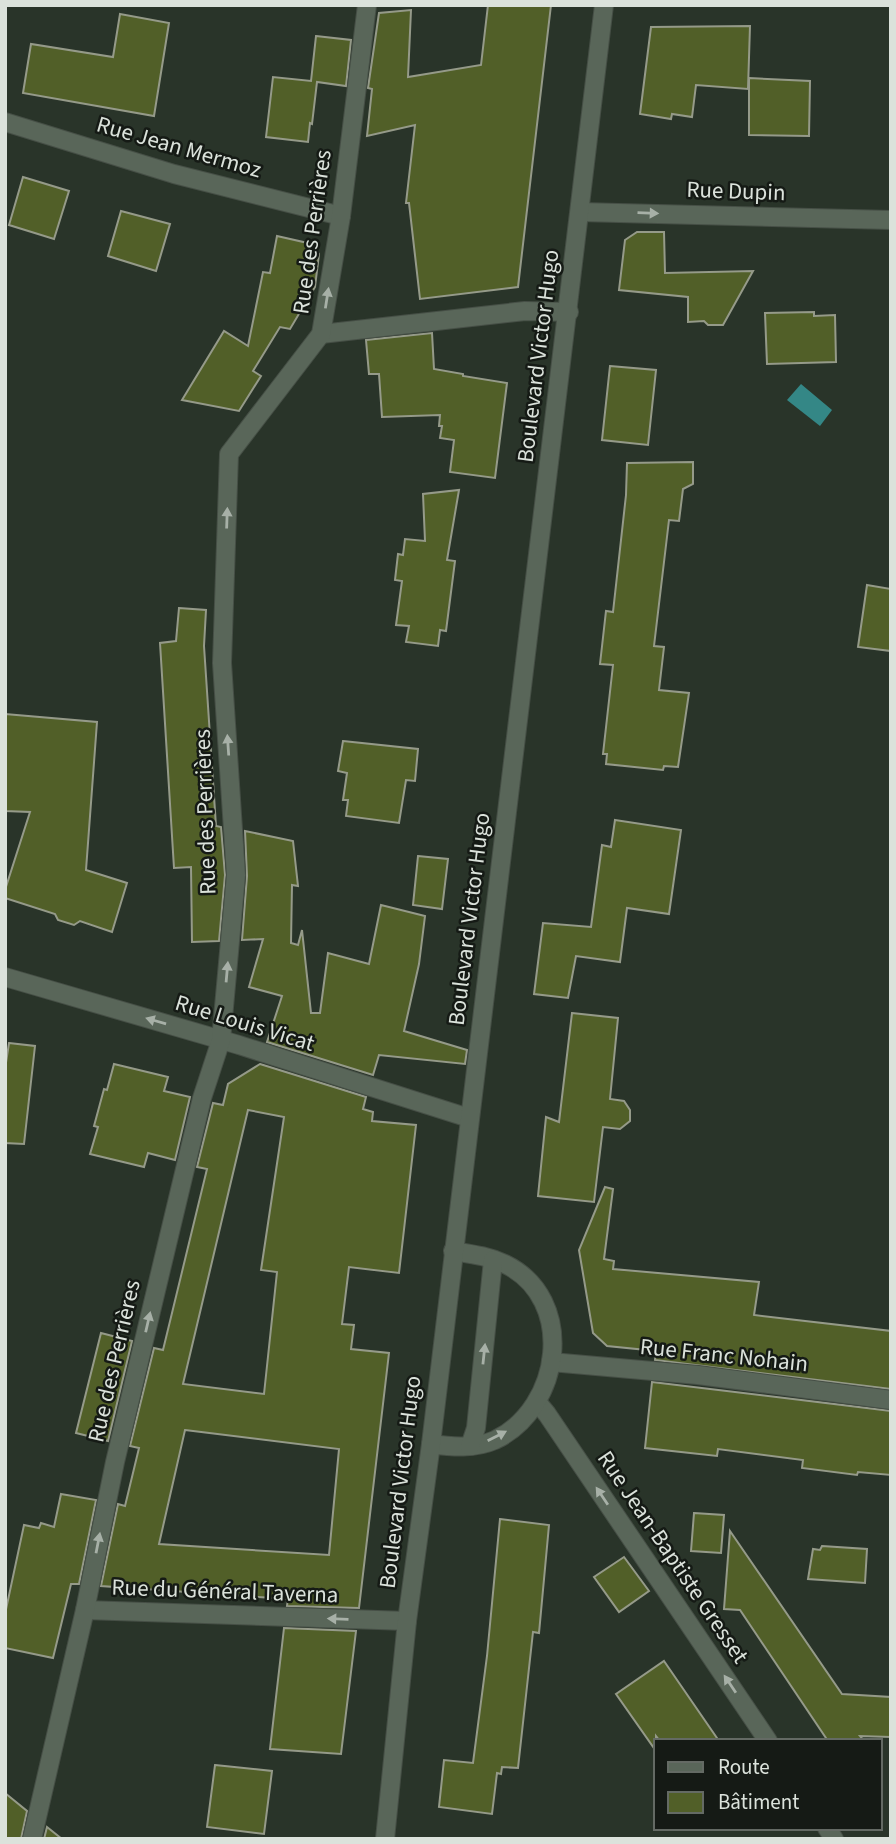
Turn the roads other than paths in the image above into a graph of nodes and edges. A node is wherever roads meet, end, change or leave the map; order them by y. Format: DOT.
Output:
graph roads {
  1 [pos="367,5"];
  2 [pos="604,5"];
  3 [pos="5,122"];
  4 [pos="580,212"];
  5 [pos="341,216"];
  6 [pos="891,220"];
  7 [pos="569,312"];
  8 [pos="321,334"];
  9 [pos="5,977"];
  10 [pos="221,1040"];
  11 [pos="469,1118"];
  12 [pos="453,1251"];
  13 [pos="493,1260"];
  14 [pos="551,1362"];
  15 [pos="891,1400"];
  16 [pos="537,1402"];
  17 [pos="431,1444"];
  18 [pos="470,1446"];
  19 [pos="85,1610"];
  20 [pos="407,1621"];
  21 [pos="767,1739"];
  22 [pos="32,1839"];
  23 [pos="385,1839"];
  1 -- 5 [label="street, Rue des Perrières"];
  2 -- 4 [label="street, Boulevard Victor Hugo"];
  3 -- 5 [label="street, Rue Jean Mermoz"];
  4 -- 6 [label="street, Rue Dupin, one-way"];
  4 -- 7 [label="street, Boulevard Victor Hugo"];
  8 -- 5 [label="street, Rue des Perrières, one-way"];
  7 -- 8 [label="street"];
  7 -- 11 [label="street, Boulevard Victor Hugo"];
  10 -- 8 [label="street, Rue des Perrières, one-way"];
  10 -- 9 [label="street, Rue Louis Vicat, one-way"];
  10 -- 11 [label="street, Rue Louis Vicat"];
  19 -- 10 [label="street, Rue des Perrières, one-way"];
  11 -- 12 [label="street, Boulevard Victor Hugo"];
  12 -- 13 [label="street"];
  12 -- 17 [label="street, Boulevard Victor Hugo"];
  13 -- 14 [label="street"];
  18 -- 13 [label="street, one-way"];
  14 -- 15 [label="street, Rue Franc Nohain"];
  14 -- 16 [label="street"];
  18 -- 16 [label="street, one-way"];
  21 -- 16 [label="street, Rue Jean-Baptiste Gresset, one-way"];
  17 -- 18 [label="street"];
  17 -- 20 [label="street, Boulevard Victor Hugo"];
  20 -- 19 [label="street, Rue du Général Taverna, one-way"];
  19 -- 22 [label="street, Rue des Perrières"];
  20 -- 23 [label="street, Boulevard Victor Hugo"];
}
